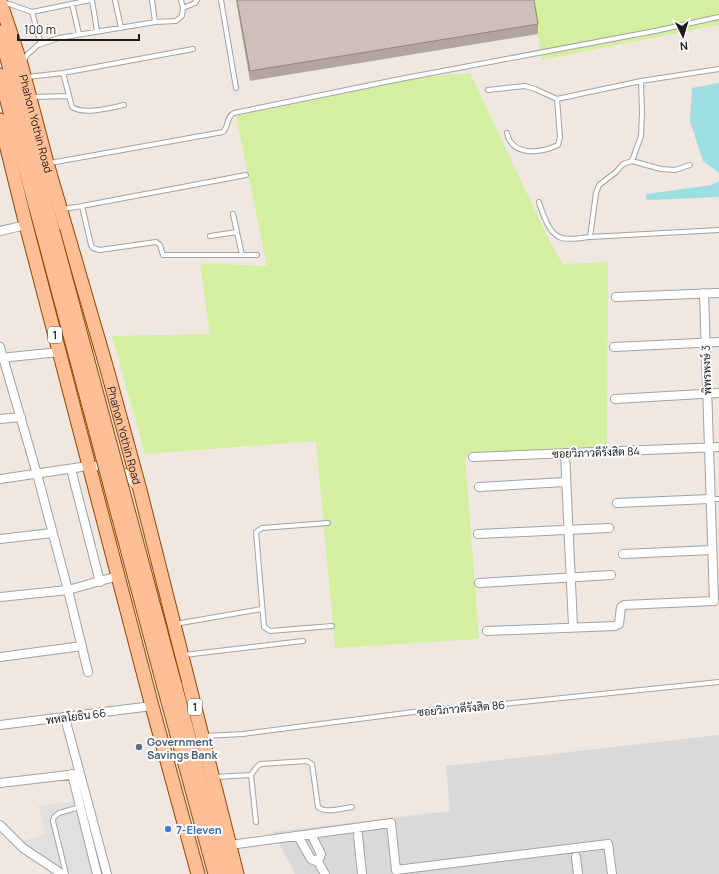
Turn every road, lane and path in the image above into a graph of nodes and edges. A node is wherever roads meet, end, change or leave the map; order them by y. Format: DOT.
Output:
graph roads {
  1 [pos="91,0"];
  2 [pos="115,0"];
  3 [pos="152,0"];
  4 [pos="181,0"];
  5 [pos="197,0"];
  6 [pos="221,0"];
  7 [pos="0,1"];
  8 [pos="72,4"];
  9 [pos="183,8"];
  10 [pos="32,12"];
  11 [pos="719,17"];
  12 [pos="155,22"];
  13 [pos="121,28"];
  14 [pos="98,31"];
  15 [pos="0,32"];
  16 [pos="79,34"];
  17 [pos="41,44"];
  18 [pos="192,49"];
  19 [pos="21,64"];
  20 [pos="719,69"];
  21 [pos="63,73"];
  22 [pos="0,74"];
  23 [pos="25,78"];
  24 [pos="641,81"];
  25 [pos="236,88"];
  26 [pos="488,90"];
  27 [pos="68,96"];
  28 [pos="30,98"];
  29 [pos="557,99"];
  30 [pos="124,105"];
  31 [pos="0,120"];
  32 [pos="507,133"];
  33 [pos="632,161"];
  34 [pos="47,163"];
  35 [pos="690,165"];
  36 [pos="246,175"];
  37 [pos="539,202"];
  38 [pos="82,206"];
  39 [pos="61,209"];
  40 [pos="233,214"];
  41 [pos="26,225"];
  42 [pos="719,230"];
  43 [pos="0,231"];
  44 [pos="237,232"];
  45 [pos="48,233"];
  46 [pos="210,236"];
  47 [pos="590,237"];
  48 [pos="242,254"];
  49 [pos="257,255"];
  50 [pos="704,293"];
  51 [pos="719,293"];
  52 [pos="616,297"];
  53 [pos="719,342"];
  54 [pos="706,343"];
  55 [pos="0,347"];
  56 [pos="614,347"];
  57 [pos="59,352"];
  58 [pos="2,358"];
  59 [pos="107,369"];
  60 [pos="68,381"];
  61 [pos="719,393"];
  62 [pos="707,394"];
  63 [pos="615,399"];
  64 [pos="21,417"];
  65 [pos="0,419"];
  66 [pos="719,447"];
  67 [pos="708,448"];
  68 [pos="565,453"];
  69 [pos="473,457"];
  70 [pos="89,466"];
  71 [pos="71,469"];
  72 [pos="37,474"];
  73 [pos="0,479"];
  74 [pos="565,482"];
  75 [pos="479,486"];
  76 [pos="140,490"];
  77 [pos="710,499"];
  78 [pos="719,499"];
  79 [pos="617,503"];
  80 [pos="328,523"];
  81 [pos="609,528"];
  82 [pos="568,530"];
  83 [pos="52,533"];
  84 [pos="478,534"];
  85 [pos="0,539"];
  86 [pos="153,541"];
  87 [pos="111,548"];
  88 [pos="712,550"];
  89 [pos="623,554"];
  90 [pos="611,575"];
  91 [pos="118,576"];
  92 [pos="570,578"];
  93 [pos="100,582"];
  94 [pos="479,583"];
  95 [pos="68,590"];
  96 [pos="0,597"];
  97 [pos="717,601"];
  98 [pos="262,609"];
  99 [pos="174,624"];
  100 [pos="332,626"];
  101 [pos="573,627"];
  102 [pos="487,631"];
  103 [pos="303,641"];
  104 [pos="82,646"];
  105 [pos="182,655"];
  106 [pos="0,657"];
  107 [pos="88,672"];
  108 [pos="719,682"];
  109 [pos="170,686"];
  110 [pos="152,706"];
  111 [pos="65,718"];
  112 [pos="0,726"];
  113 [pos="202,736"];
  114 [pos="76,774"];
  115 [pos="251,775"];
  116 [pos="212,777"];
  117 [pos="0,783"];
  118 [pos="80,807"];
  119 [pos="352,807"];
  120 [pos="256,822"];
  121 [pos="0,825"];
  122 [pos="311,834"];
  123 [pos="358,835"];
  124 [pos="298,836"];
  125 [pos="230,846"];
  126 [pos="576,857"];
  127 [pos="318,862"];
  128 [pos="62,874"];
  129 [pos="66,874"];
  130 [pos="97,874"];
  131 [pos="107,874"];
  132 [pos="198,874"];
  133 [pos="214,874"];
  134 [pos="225,874"];
  135 [pos="238,874"];
  136 [pos="325,874"];
  137 [pos="362,874"];
  138 [pos="578,874"];
  139 [pos="612,874"];
  1 -- 8 [label="lane"];
  1 -- 14 [label="lane"];
  2 -- 13 [label="lane"];
  3 -- 12 [label="lane"];
  4 -- 9 [label="lane"];
  5 -- 9 [label="lane"];
  6 -- 25 [label="lane"];
  7 -- 10 [label="lane"];
  7 -- 19 [label="main road, Phahon Yothin Road / 1"];
  8 -- 10 [label="lane"];
  8 -- 16 [label="lane"];
  9 -- 12 [label="lane"];
  10 -- 17 [label="lane"];
  11 -- 34 [label="lane"];
  12 -- 13 [label="lane"];
  13 -- 14 [label="lane"];
  14 -- 16 [label="lane"];
  15 -- 45 [label="main road, Phahon Yothin Road"];
  16 -- 17 [label="lane"];
  17 -- 19 [label="lane"];
  18 -- 21 [label="lane"];
  19 -- 23 [label="main road, Phahon Yothin Road / 1"];
  20 -- 24 [label="lane"];
  21 -- 23 [label="lane"];
  21 -- 27 [label="lane"];
  22 -- 45 [label="main road, Phahon Yothin Road"];
  23 -- 28 [label="main road, Phahon Yothin Road / 1"];
  24 -- 29 [label="lane"];
  24 -- 33 [label="lane"];
  26 -- 29 [label="lane"];
  27 -- 28 [label="lane"];
  27 -- 30 [label="lane"];
  28 -- 34 [label="main road, Phahon Yothin Road / 1"];
  29 -- 32 [label="lane"];
  31 -- 41 [label="main road, 1"];
  33 -- 35 [label="lane"];
  33 -- 47 [label="lane"];
  34 -- 39 [label="main road, Phahon Yothin Road / 1"];
  36 -- 38 [label="lane"];
  37 -- 47 [label="lane"];
  38 -- 39 [label="lane"];
  38 -- 48 [label="lane"];
  39 -- 59 [label="main road, Phahon Yothin Road / 1"];
  40 -- 44 [label="lane"];
  41 -- 43 [label="street"];
  41 -- 57 [label="main road, 1"];
  42 -- 47 [label="lane"];
  44 -- 46 [label="lane"];
  44 -- 48 [label="lane"];
  45 -- 109 [label="main road, Phahon Yothin Road, bridge"];
  48 -- 49 [label="lane"];
  50 -- 51 [label="street"];
  50 -- 52 [label="street"];
  50 -- 54 [label="street, พิพรพงษ์ 3"];
  53 -- 54 [label="street"];
  54 -- 56 [label="street"];
  54 -- 62 [label="street, พิพรพงษ์ 3"];
  55 -- 58 [label="street"];
  57 -- 58 [label="street"];
  57 -- 60 [label="main road, 1"];
  58 -- 64 [label="street"];
  59 -- 60 [label="main road"];
  59 -- 76 [label="main road, Phahon Yothin Road / 1"];
  60 -- 70 [label="main road, 1"];
  61 -- 62 [label="street"];
  62 -- 63 [label="street"];
  62 -- 67 [label="street, พิพรพงษ์ 3"];
  64 -- 65 [label="street"];
  64 -- 72 [label="street"];
  66 -- 67 [label="street, ซอยวิภาวดีรังสิต 84"];
  67 -- 68 [label="street, ซอยวิภาวดีรังสิต 84"];
  67 -- 77 [label="street, พิพรพงษ์ 3"];
  68 -- 69 [label="street, ซอยวิภาวดีรังสิต 84"];
  68 -- 74 [label="street"];
  70 -- 71 [label="street"];
  70 -- 76 [label="street"];
  70 -- 87 [label="main road, 1"];
  71 -- 72 [label="street"];
  71 -- 93 [label="street"];
  72 -- 73 [label="street"];
  72 -- 83 [label="street"];
  74 -- 75 [label="street"];
  74 -- 82 [label="street"];
  76 -- 86 [label="main road, Phahon Yothin Road / 1"];
  77 -- 78 [label="lane"];
  77 -- 79 [label="street"];
  77 -- 88 [label="street, พิพรพงษ์ 3"];
  80 -- 98 [label="lane"];
  81 -- 82 [label="street"];
  82 -- 84 [label="street"];
  82 -- 92 [label="street"];
  83 -- 85 [label="street"];
  83 -- 95 [label="street"];
  86 -- 87 [label="main road"];
  86 -- 99 [label="main road, Phahon Yothin Road / 1"];
  87 -- 91 [label="main road, 1"];
  88 -- 89 [label="street"];
  88 -- 97 [label="street, พิพรพงษ์ 3"];
  90 -- 92 [label="street"];
  91 -- 93 [label="street"];
  91 -- 110 [label="main road, 1"];
  92 -- 94 [label="street"];
  92 -- 101 [label="street"];
  93 -- 95 [label="street"];
  95 -- 96 [label="street"];
  95 -- 104 [label="street"];
  97 -- 101 [label="street"];
  98 -- 99 [label="lane"];
  98 -- 100 [label="lane"];
  99 -- 105 [label="main road, Phahon Yothin Road / 1"];
  101 -- 102 [label="street"];
  103 -- 105 [label="lane"];
  104 -- 106 [label="street"];
  104 -- 107 [label="street"];
  105 -- 113 [label="main road, Phahon Yothin Road / 1"];
  108 -- 113 [label="lane, ซอยวิภาวดีรังสิต 86"];
  109 -- 133 [label="main road, Phahon Yothin Road"];
  109 -- 134 [label="main road, Phahon Yothin Road"];
  110 -- 111 [label="street, พหลโยธิน 66"];
  110 -- 132 [label="main road, 1"];
  111 -- 112 [label="street, พหลโยธิน 66"];
  111 -- 114 [label="street"];
  113 -- 116 [label="main road, Phahon Yothin Road / 1"];
  114 -- 117 [label="street"];
  114 -- 118 [label="street"];
  114 -- 131 [label="street"];
  115 -- 116 [label="lane"];
  115 -- 119 [label="lane"];
  115 -- 120 [label="lane"];
  116 -- 125 [label="main road, Phahon Yothin Road / 1"];
  118 -- 129 [label="lane"];
  118 -- 130 [label="street"];
  121 -- 128 [label="street"];
  122 -- 124 [label="street"];
  122 -- 127 [label="street"];
  122 -- 139 [label="street"];
  123 -- 137 [label="street"];
  124 -- 125 [label="street"];
  124 -- 127 [label="street"];
  125 -- 135 [label="main road, Phahon Yothin Road / 1"];
  126 -- 138 [label="street"];
  127 -- 136 [label="street"];
}
